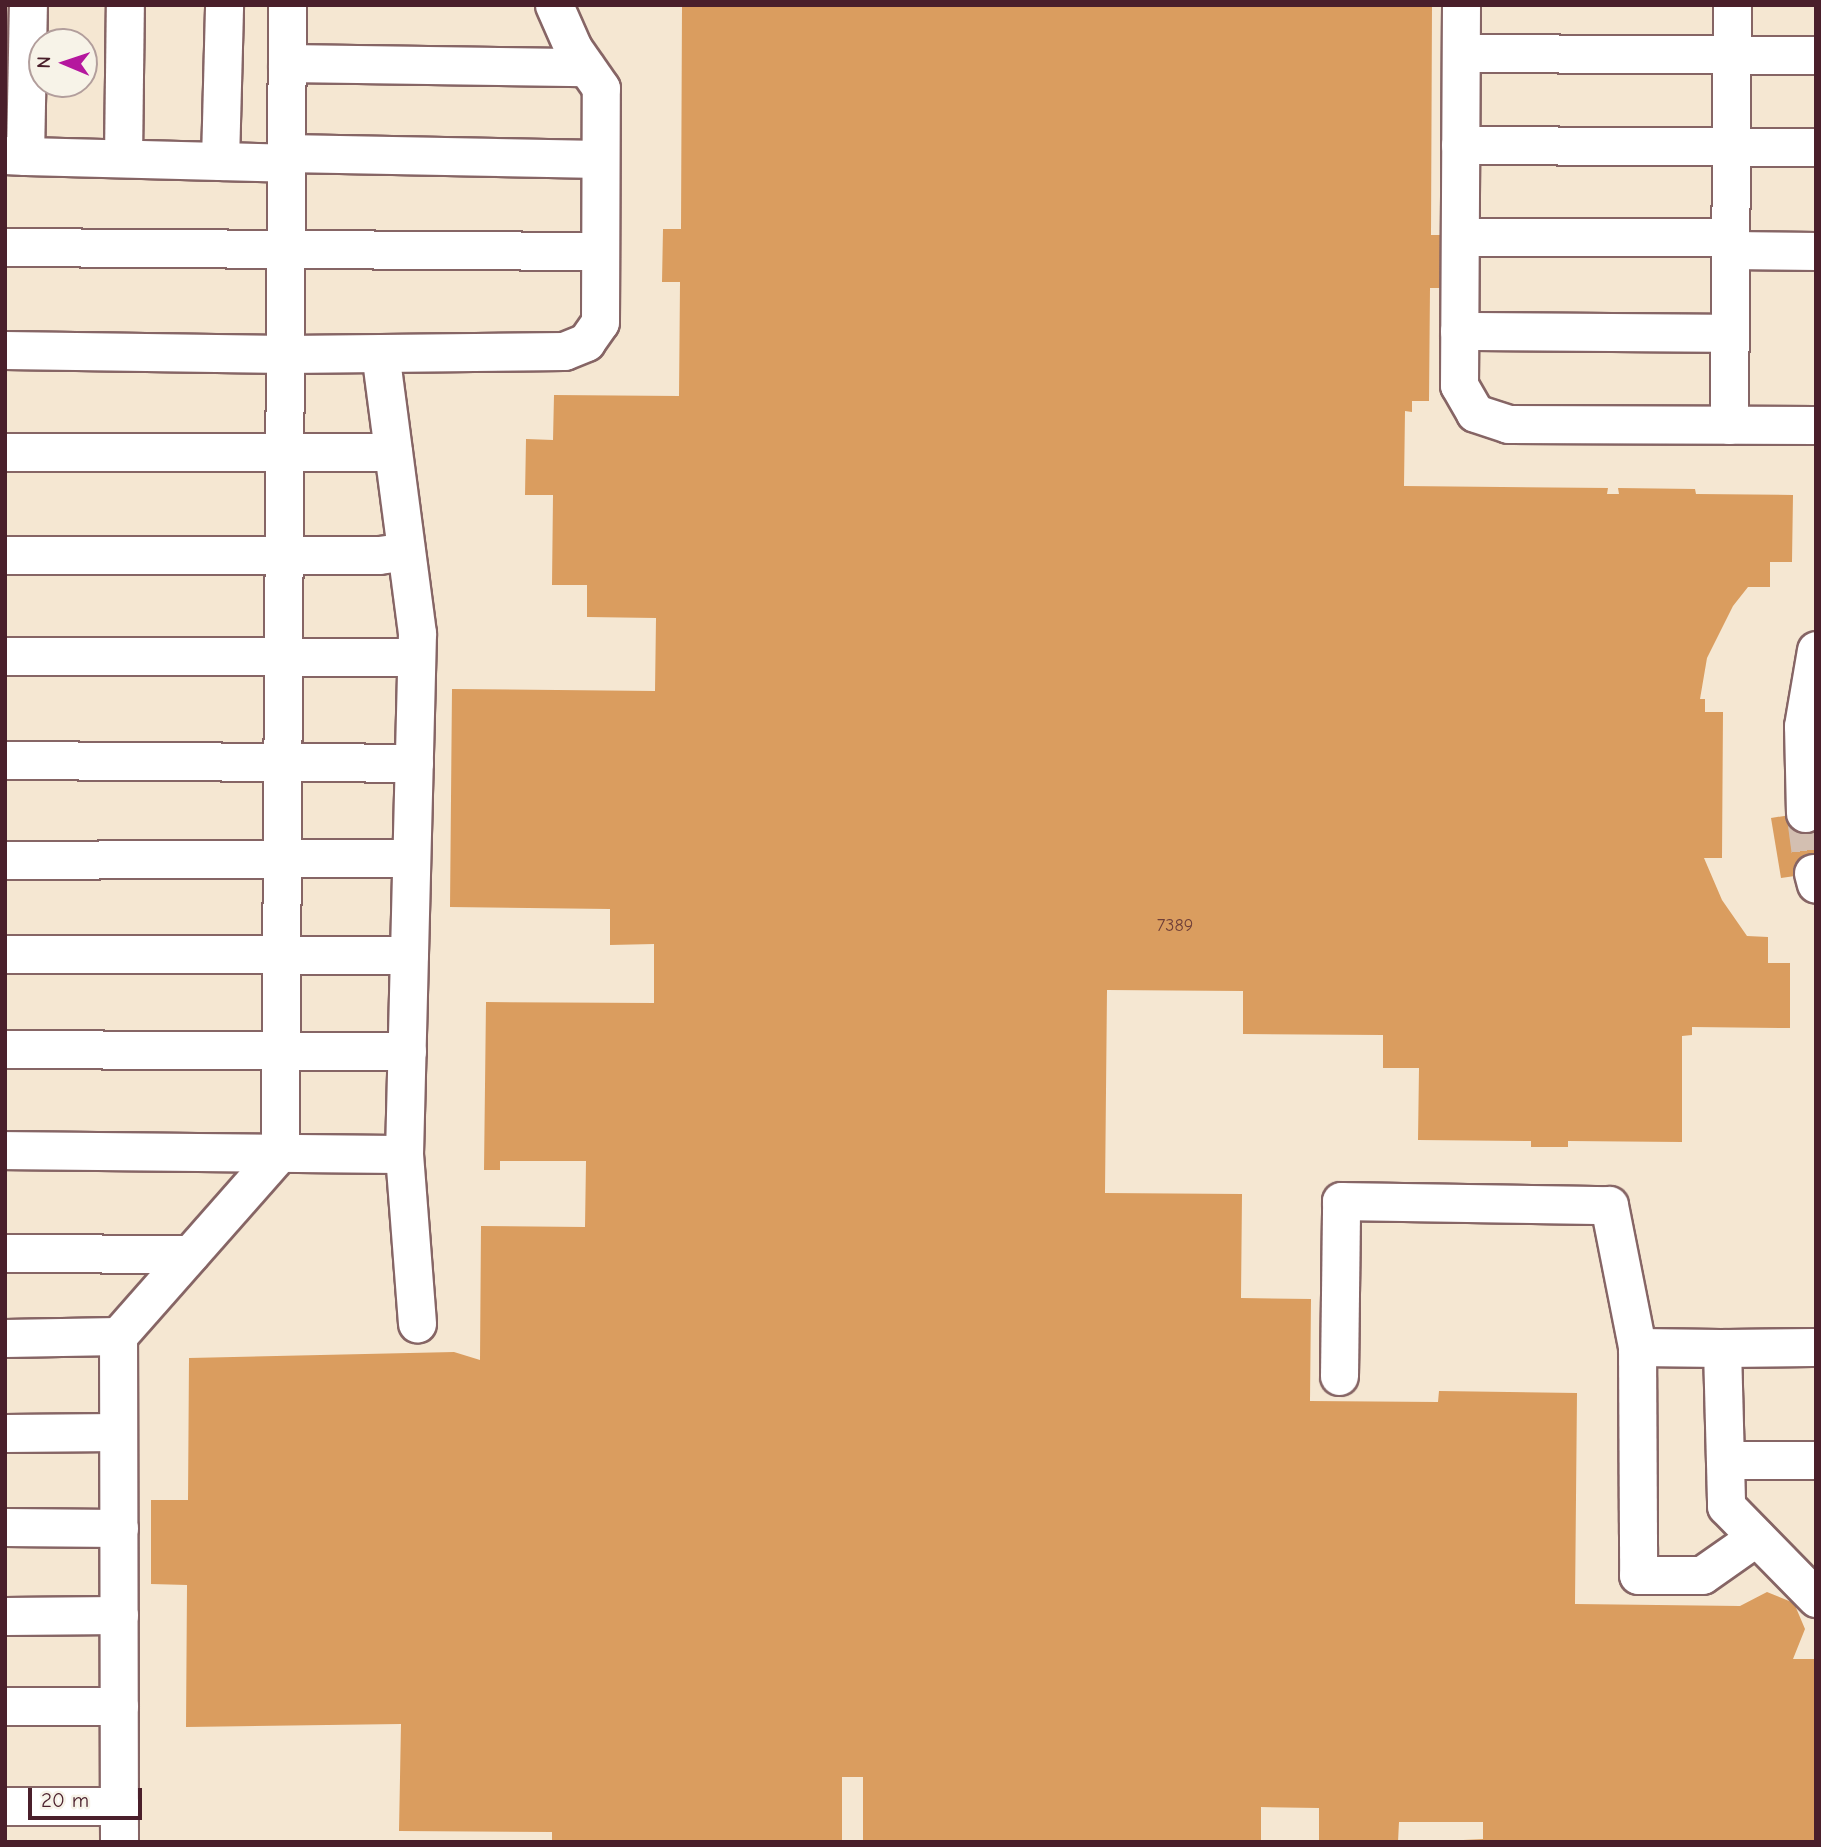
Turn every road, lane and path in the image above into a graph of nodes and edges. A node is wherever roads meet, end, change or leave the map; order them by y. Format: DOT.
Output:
graph roads {
  1 [pos="28,5"];
  2 [pos="125,5"];
  3 [pos="224,5"];
  4 [pos="287,5"];
  5 [pos="554,5"];
  6 [pos="1461,5"];
  7 [pos="1732,5"];
  8 [pos="1461,53"];
  9 [pos="1732,54"];
  10 [pos="1816,55"];
  11 [pos="287,64"];
  12 [pos="586,67"];
  13 [pos="1460,145"];
  14 [pos="1732,146"];
  15 [pos="1816,147"];
  16 [pos="15,156"];
  17 [pos="122,158"];
  18 [pos="286,158"];
  19 [pos="600,159"];
  20 [pos="220,161"];
  21 [pos="1460,237"];
  22 [pos="1731,244"];
  23 [pos="5,247"];
  24 [pos="286,248"];
  25 [pos="600,251"];
  26 [pos="1816,251"];
  27 [pos="1460,331"];
  28 [pos="1730,333"];
  29 [pos="5,349"];
  30 [pos="380,353"];
  31 [pos="285,354"];
  32 [pos="1729,425"];
  33 [pos="1816,425"];
  34 [pos="5,452"];
  35 [pos="285,452"];
  36 [pos="393,452"];
  37 [pos="406,551"];
  38 [pos="5,555"];
  39 [pos="284,556"];
  40 [pos="1816,650"];
  41 [pos="5,656"];
  42 [pos="283,656"];
  43 [pos="416,656"];
  44 [pos="5,760"];
  45 [pos="283,761"];
  46 [pos="414,763"];
  47 [pos="1805,813"];
  48 [pos="411,858"];
  49 [pos="5,860"];
  50 [pos="282,862"];
  51 [pos="5,954"];
  52 [pos="281,955"];
  53 [pos="409,955"];
  54 [pos="5,1049"];
  55 [pos="281,1049"];
  56 [pos="407,1051"];
  57 [pos="5,1150"];
  58 [pos="280,1152"];
  59 [pos="404,1154"];
  60 [pos="5,1253"];
  61 [pos="190,1254"];
  62 [pos="417,1324"];
  63 [pos="118,1336"];
  64 [pos="5,1338"];
  65 [pos="1637,1347"];
  66 [pos="1816,1347"];
  67 [pos="1722,1348"];
  68 [pos="1339,1376"];
  69 [pos="118,1432"];
  70 [pos="5,1433"];
  71 [pos="1725,1460"];
  72 [pos="1816,1460"];
  73 [pos="5,1527"];
  74 [pos="119,1528"];
  75 [pos="1756,1537"];
  76 [pos="1816,1598"];
  77 [pos="119,1615"];
  78 [pos="5,1616"];
  79 [pos="5,1706"];
  80 [pos="119,1706"];
  81 [pos="5,1805"];
  82 [pos="120,1806"];
  83 [pos="120,1842"];
  1 -- 16 [label="lane"];
  2 -- 17 [label="lane"];
  3 -- 20 [label="lane"];
  4 -- 11 [label="lane"];
  5 -- 12 [label="lane"];
  6 -- 8 [label="lane"];
  7 -- 9 [label="lane"];
  8 -- 9 [label="lane"];
  8 -- 13 [label="lane"];
  9 -- 10 [label="lane"];
  9 -- 14 [label="lane"];
  11 -- 12 [label="lane"];
  11 -- 18 [label="lane"];
  12 -- 19 [label="lane"];
  13 -- 14 [label="lane"];
  13 -- 21 [label="lane"];
  14 -- 15 [label="lane"];
  14 -- 22 [label="lane"];
  16 -- 17 [label="lane"];
  17 -- 20 [label="lane"];
  18 -- 19 [label="lane"];
  18 -- 20 [label="lane"];
  18 -- 24 [label="lane"];
  19 -- 25 [label="lane"];
  21 -- 22 [label="lane"];
  21 -- 27 [label="lane"];
  22 -- 26 [label="lane"];
  22 -- 28 [label="lane"];
  23 -- 24 [label="lane"];
  24 -- 25 [label="lane"];
  24 -- 31 [label="lane"];
  25 -- 30 [label="lane"];
  27 -- 28 [label="lane"];
  27 -- 32 [label="lane"];
  28 -- 32 [label="lane"];
  29 -- 31 [label="lane"];
  30 -- 31 [label="lane"];
  30 -- 36 [label="lane"];
  31 -- 35 [label="lane"];
  32 -- 33 [label="lane"];
  34 -- 35 [label="lane"];
  35 -- 36 [label="lane"];
  35 -- 39 [label="lane"];
  36 -- 37 [label="lane"];
  37 -- 39 [label="lane"];
  37 -- 43 [label="lane"];
  38 -- 39 [label="lane"];
  39 -- 42 [label="lane"];
  40 -- 47 [label="lane"];
  41 -- 42 [label="lane"];
  42 -- 43 [label="lane"];
  42 -- 45 [label="lane"];
  43 -- 46 [label="lane"];
  44 -- 45 [label="lane"];
  45 -- 46 [label="lane"];
  45 -- 50 [label="lane"];
  46 -- 48 [label="lane"];
  48 -- 50 [label="lane"];
  48 -- 53 [label="lane"];
  49 -- 50 [label="lane"];
  50 -- 52 [label="lane"];
  51 -- 52 [label="lane"];
  52 -- 53 [label="lane"];
  52 -- 55 [label="lane"];
  53 -- 56 [label="lane"];
  54 -- 55 [label="lane"];
  55 -- 56 [label="lane"];
  55 -- 58 [label="lane"];
  56 -- 59 [label="lane"];
  57 -- 58 [label="lane"];
  58 -- 59 [label="lane"];
  58 -- 61 [label="lane"];
  59 -- 62 [label="lane"];
  60 -- 61 [label="lane"];
  61 -- 63 [label="lane"];
  63 -- 64 [label="lane"];
  63 -- 69 [label="lane"];
  65 -- 67 [label="lane"];
  65 -- 68 [label="lane"];
  65 -- 75 [label="lane"];
  66 -- 67 [label="lane"];
  67 -- 71 [label="lane"];
  69 -- 70 [label="lane"];
  69 -- 74 [label="lane"];
  71 -- 72 [label="lane"];
  71 -- 75 [label="lane"];
  73 -- 74 [label="lane"];
  74 -- 77 [label="lane"];
  75 -- 76 [label="lane"];
  77 -- 78 [label="lane"];
  77 -- 80 [label="lane"];
  79 -- 80 [label="lane"];
  80 -- 82 [label="lane"];
  81 -- 82 [label="lane"];
  82 -- 83 [label="lane"];
}
